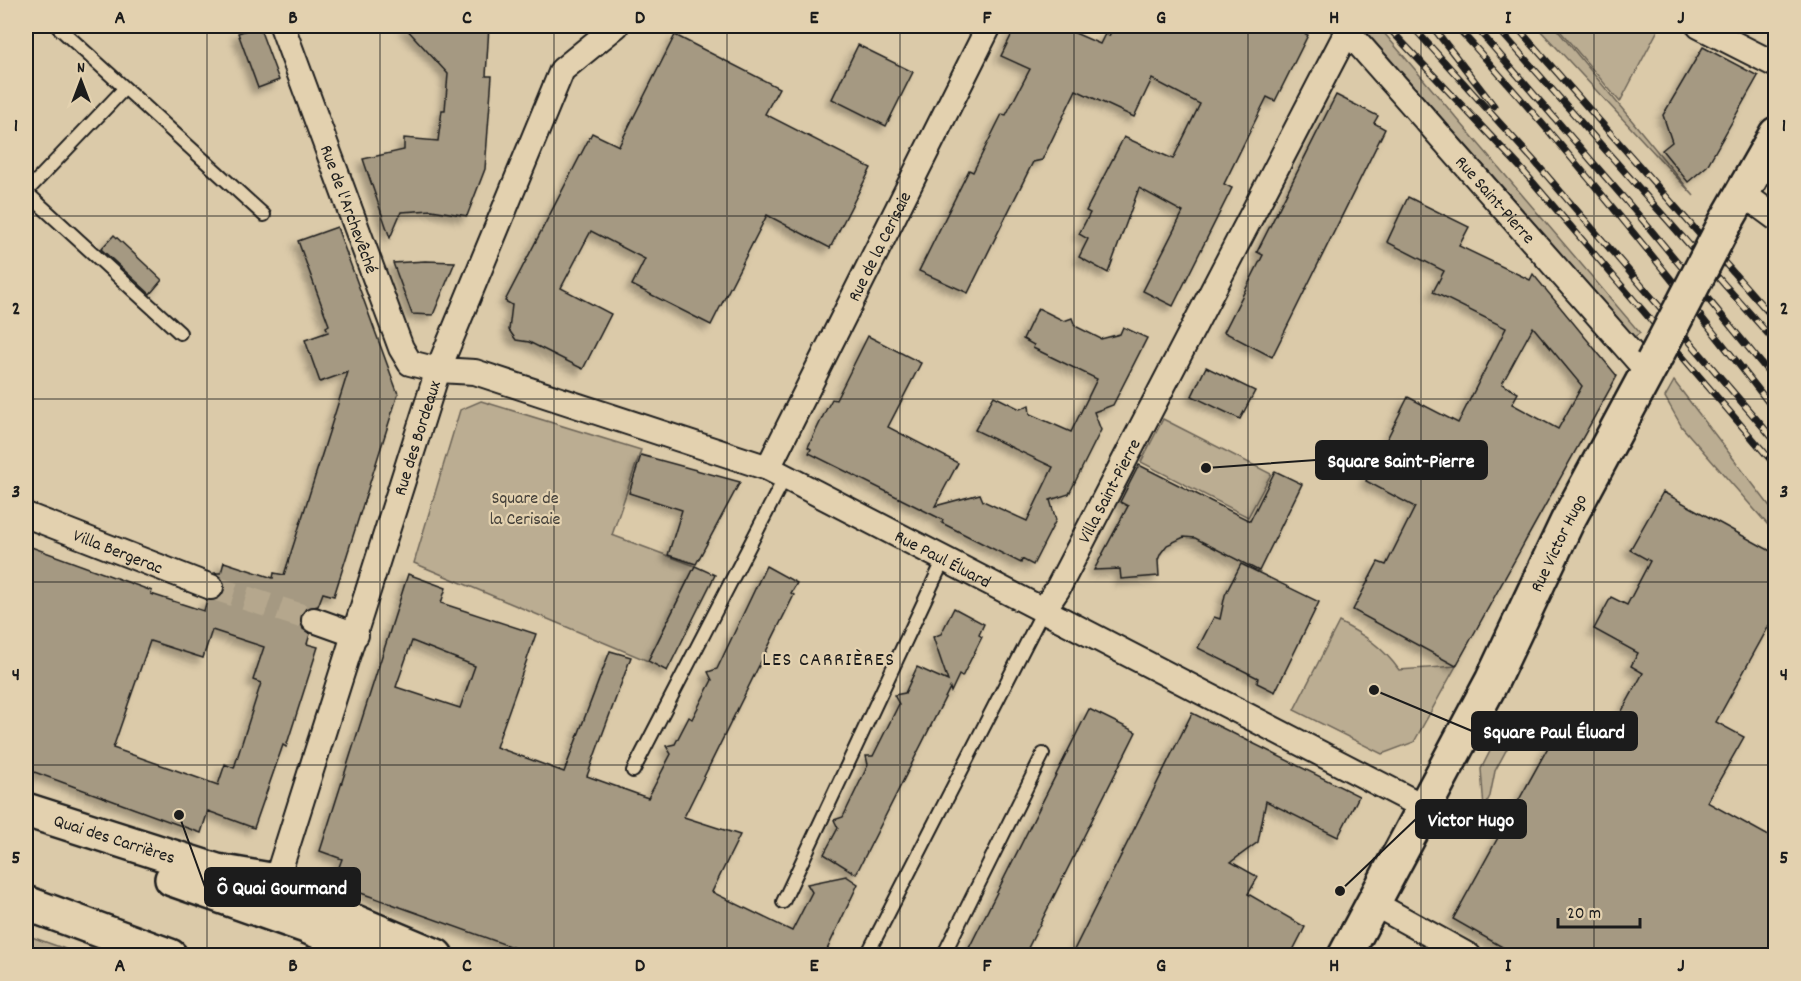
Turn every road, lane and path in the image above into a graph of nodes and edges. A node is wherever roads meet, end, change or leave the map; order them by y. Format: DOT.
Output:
graph roads {
  1 [pos="57,26"];
  2 [pos="282,26"];
  3 [pos="616,26"];
  4 [pos="989,26"];
  5 [pos="1699,26"];
  6 [pos="1345,28"];
  7 [pos="1776,65"];
  8 [pos="124,89"];
  9 [pos="1776,134"];
  10 [pos="26,192"];
  11 [pos="1742,193"];
  12 [pos="264,215"];
  13 [pos="1776,218"];
  14 [pos="180,333"];
  15 [pos="1650,367"];
  16 [pos="438,370"];
  17 [pos="776,473"];
  18 [pos="26,515"];
  19 [pos="944,559"];
  20 [pos="211,587"];
  21 [pos="1044,609"];
  22 [pos="314,620"];
  23 [pos="356,635"];
  24 [pos="1043,754"];
  25 [pos="633,771"];
  26 [pos="1424,807"];
  27 [pos="26,810"];
  28 [pos="26,829"];
  29 [pos="273,894"];
  30 [pos="783,902"];
  31 [pos="26,903"];
  32 [pos="1373,903"];
  33 [pos="873,953"];
  34 [pos="170,956"];
  35 [pos="377,956"];
  36 [pos="436,956"];
  37 [pos="943,956"];
  38 [pos="1345,956"];
  39 [pos="1469,956"];
  1 -- 8 [label="lane"];
  2 -- 16 [label="street, Rue de l'Archevêché"];
  3 -- 16 [label="street, Rue des Bordeaux"];
  4 -- 17 [label="street, Rue de la Cerisaie"];
  5 -- 7 [label="street"];
  6 -- 15 [label="street, Rue Saint-Pierre"];
  6 -- 21 [label="street, Villa Saint-Pierre"];
  8 -- 10 [label="lane"];
  8 -- 12 [label="lane"];
  9 -- 11 [label="main road, Rue Victor Hugo"];
  10 -- 14 [label="lane"];
  11 -- 13 [label="street"];
  11 -- 15 [label="main road, Rue Victor Hugo, bridge"];
  15 -- 26 [label="main road, Rue Victor Hugo"];
  16 -- 17 [label="street, Rue Paul Éluard"];
  16 -- 23 [label="street, Rue des Bordeaux"];
  17 -- 19 [label="street, Rue Paul Éluard"];
  17 -- 25 [label="lane"];
  18 -- 20 [label="street, Villa Bergerac"];
  19 -- 21 [label="street, Rue Paul Éluard"];
  19 -- 30 [label="lane"];
  21 -- 26 [label="street, Rue Paul Éluard"];
  21 -- 33 [label="lane, Villa Saint-Pierre"];
  22 -- 23 [label="street"];
  23 -- 29 [label="street, Rue des Bordeaux"];
  24 -- 37 [label="lane"];
  26 -- 32 [label="main road, Rue Victor Hugo"];
  27 -- 29 [label="main road, Quai des Carrières"];
  28 -- 29 [label="main road, Quai des Carrières"];
  29 -- 35 [label="main road, Quai des Carrières"];
  29 -- 36 [label="main road, Quai des Carrières"];
  31 -- 34 [label="main road"];
  32 -- 38 [label="main road, Rue Victor Hugo"];
  32 -- 39 [label="street"];
}
